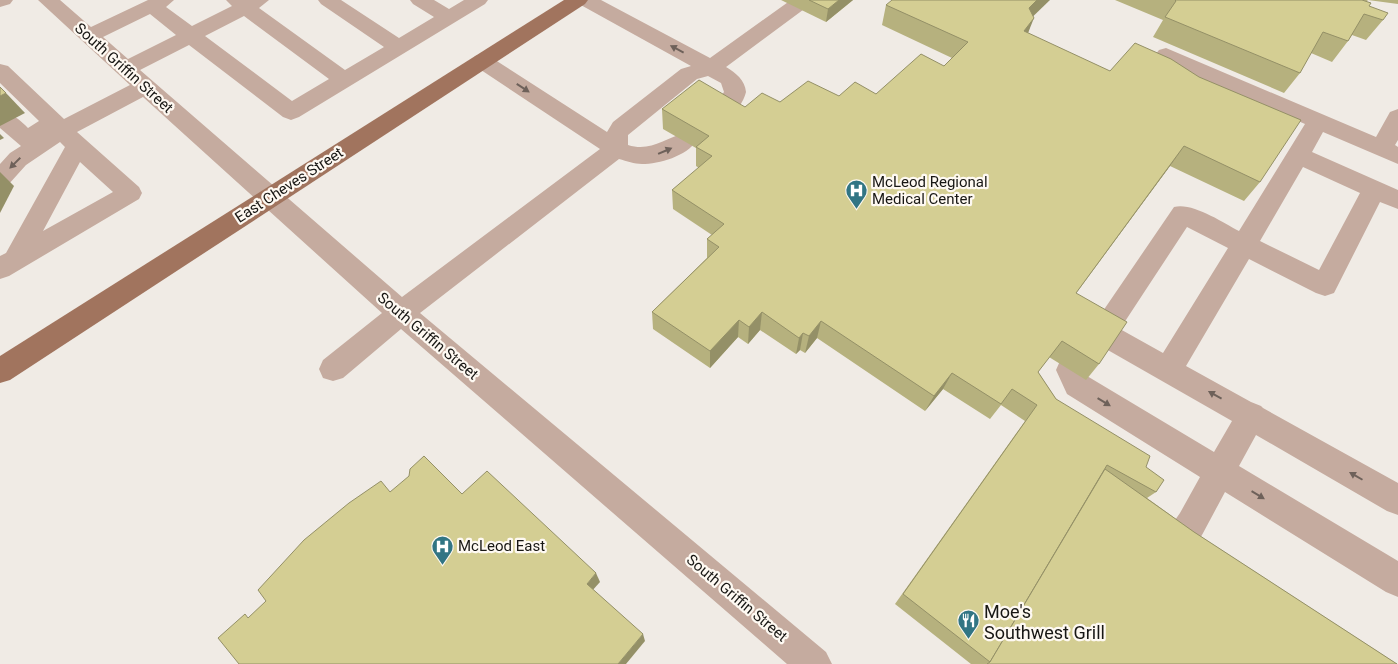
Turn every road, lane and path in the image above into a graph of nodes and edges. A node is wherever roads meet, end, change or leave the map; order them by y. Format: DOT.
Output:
graph roads {
  1 [pos="48,0"];
  2 [pos="328,0"];
  3 [pos="420,0"];
  4 [pos="478,0"];
  5 [pos="578,0"];
  6 [pos="586,0"];
  7 [pos="804,0"];
  8 [pos="247,2"];
  9 [pos="158,3"];
  10 [pos="449,18"];
  11 [pos="191,35"];
  12 [pos="89,36"];
  13 [pos="399,47"];
  14 [pos="1166,54"];
  15 [pos="482,61"];
  16 [pos="712,68"];
  17 [pos="126,69"];
  18 [pos="0,71"];
  19 [pos="345,80"];
  20 [pos="146,86"];
  21 [pos="720,112"];
  22 [pos="1398,117"];
  23 [pos="8,122"];
  24 [pos="1318,122"];
  25 [pos="64,133"];
  26 [pos="684,141"];
  27 [pos="616,149"];
  28 [pos="1390,153"];
  29 [pos="1298,155"];
  30 [pos="0,179"];
  31 [pos="1374,189"];
  32 [pos="270,197"];
  33 [pos="1398,200"];
  34 [pos="1244,244"];
  35 [pos="8,265"];
  36 [pos="401,313"];
  37 [pos="333,369"];
  38 [pos="1169,369"];
  39 [pos="1070,370"];
  40 [pos="0,371"];
  41 [pos="1251,415"];
  42 [pos="1219,472"];
  43 [pos="1398,500"];
  44 [pos="1179,541"];
  45 [pos="1398,580"];
  46 [pos="814,664"];
  1 -- 12 [label="street, South Griffin Street"];
  2 -- 13 [label="street"];
  3 -- 10 [label="street"];
  4 -- 10 [label="street"];
  5 -- 15 [label="main road, East Cheves Street"];
  16 -- 6 [label="street, one-way"];
  7 -- 16 [label="street"];
  8 -- 11 [label="street"];
  8 -- 19 [label="street"];
  9 -- 11 [label="street"];
  9 -- 12 [label="street"];
  10 -- 13 [label="street"];
  11 -- 17 [label="street"];
  11 -- 19 [label="street"];
  12 -- 17 [label="street, South Griffin Street"];
  13 -- 19 [label="street"];
  14 -- 24 [label="street"];
  15 -- 27 [label="street, one-way"];
  15 -- 32 [label="main road, East Cheves Street"];
  16 -- 21 [label="street"];
  16 -- 27 [label="street"];
  17 -- 20 [label="street, South Griffin Street"];
  18 -- 25 [label="street"];
  20 -- 25 [label="street"];
  20 -- 32 [label="street, South Griffin Street"];
  22 -- 28 [label="street"];
  23 -- 25 [label="street"];
  24 -- 28 [label="street"];
  24 -- 29 [label="street"];
  25 -- 30 [label="street, one-way"];
  25 -- 35 [label="street"];
  25 -- 35 [label="street"];
  27 -- 26 [label="street, one-way"];
  27 -- 36 [label="street"];
  29 -- 31 [label="street"];
  29 -- 34 [label="street"];
  31 -- 33 [label="street"];
  31 -- 34 [label="street"];
  32 -- 36 [label="street, South Griffin Street"];
  32 -- 40 [label="main road, East Cheves Street"];
  34 -- 38 [label="street"];
  34 -- 38 [label="street"];
  36 -- 37 [label="street"];
  36 -- 46 [label="street, South Griffin Street"];
  41 -- 38 [label="street, one-way"];
  39 -- 42 [label="street, one-way"];
  41 -- 42 [label="street"];
  43 -- 41 [label="street, one-way"];
  42 -- 44 [label="street"];
  42 -- 45 [label="street, one-way"];
}
